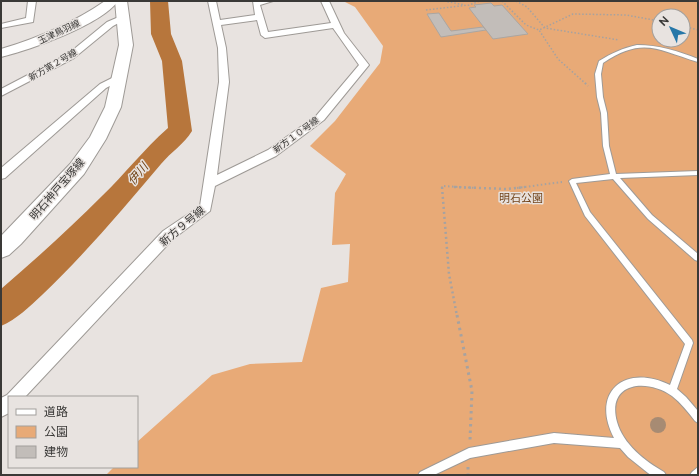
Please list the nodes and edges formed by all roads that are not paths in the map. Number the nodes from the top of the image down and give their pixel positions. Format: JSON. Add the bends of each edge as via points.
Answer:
{"nodes":[{"id":1,"x":32,"y":1,"type":"edge"},
{"id":2,"x":112,"y":1,"type":"edge"},
{"id":3,"x":121,"y":1,"type":"edge"},
{"id":4,"x":212,"y":1,"type":"edge"},
{"id":5,"x":269,"y":1,"type":"edge"},
{"id":6,"x":325,"y":1,"type":"edge"},
{"id":7,"x":260,"y":16,"type":"junction"},
{"id":8,"x":121,"y":18,"type":"junction"},
{"id":9,"x":217,"y":23,"type":"junction"},
{"id":10,"x":336,"y":25,"type":"junction"},
{"id":11,"x":1,"y":26,"type":"edge"},
{"id":12,"x":1,"y":53,"type":"edge"},
{"id":13,"x":698,"y":61,"type":"edge"},
{"id":14,"x":120,"y":77,"type":"junction"},
{"id":15,"x":1,"y":93,"type":"edge"},
{"id":16,"x":698,"y":173,"type":"edge"},
{"id":17,"x":1,"y":175,"type":"edge"},
{"id":18,"x":614,"y":176,"type":"junction"},
{"id":19,"x":210,"y":182,"type":"junction"},
{"id":20,"x":1,"y":249,"type":"edge"},
{"id":21,"x":698,"y":258,"type":"edge"},
{"id":22,"x":672,"y":391,"type":"junction"},
{"id":23,"x":15,"y":396,"type":"edge"},
{"id":24,"x":698,"y":418,"type":"edge"},
{"id":25,"x":622,"y":443,"type":"junction"},
{"id":26,"x":698,"y":472,"type":"edge"},
{"id":27,"x":423,"y":475,"type":"edge"},
{"id":28,"x":661,"y":475,"type":"edge"},
{"id":29,"x":695,"y":475,"type":"edge"}],
"edges":[{"from":1,"to":11,"type":"street","via":[[30,20]]},
{"from":2,"to":12,"type":"street","name":"玉津鳥羽線","via":[[90,17],[48,39]]},
{"from":3,"to":8,"type":"main road","name":"明石神戸宝塚線"},
{"from":4,"to":9,"type":"street","name":"新方９号線"},
{"from":5,"to":7,"type":"street","via":[[256,3]]},
{"from":6,"to":10,"type":"street"},
{"from":7,"to":9,"type":"street"},
{"from":7,"to":10,"type":"street","via":[[265,35]]},
{"from":8,"to":14,"type":"main road","name":"明石神戸宝塚線","via":[[126,46]]},
{"from":8,"to":15,"type":"street","name":"新方第２号線","via":[[71,56]]},
{"from":9,"to":19,"type":"street","name":"新方９号線","via":[[222,48],[224,82]]},
{"from":10,"to":19,"type":"street","name":"新方１０号線","via":[[364,65],[344,91],[320,118],[272,153]]},
{"from":13,"to":18,"type":"lane","via":[[676,52],[642,44],[622,49],[601,62],[598,74],[600,97],[604,113],[606,146]]},
{"from":14,"to":17,"type":"street","via":[[103,86]]},
{"from":14,"to":20,"type":"main road","name":"明石神戸宝塚線","via":[[114,107],[77,169]]},
{"from":16,"to":18,"type":"lane"},
{"from":18,"to":21,"type":"lane","via":[[650,216]]},
{"from":18,"to":22,"type":"lane","via":[[572,181],[587,214],[689,343]]},
{"from":19,"to":23,"type":"street","name":"新方９号線","via":[[206,208],[168,235]]},
{"from":22,"to":24,"type":"lane"},
{"from":22,"to":25,"type":"lane","via":[[643,381],[630,382],[620,388],[613,398],[611,411],[614,426]]},
{"from":25,"to":27,"type":"lane","via":[[554,438],[469,453]]},
{"from":25,"to":28,"type":"lane","via":[[634,457]]},
{"from":26,"to":29,"type":"lane"}]}
